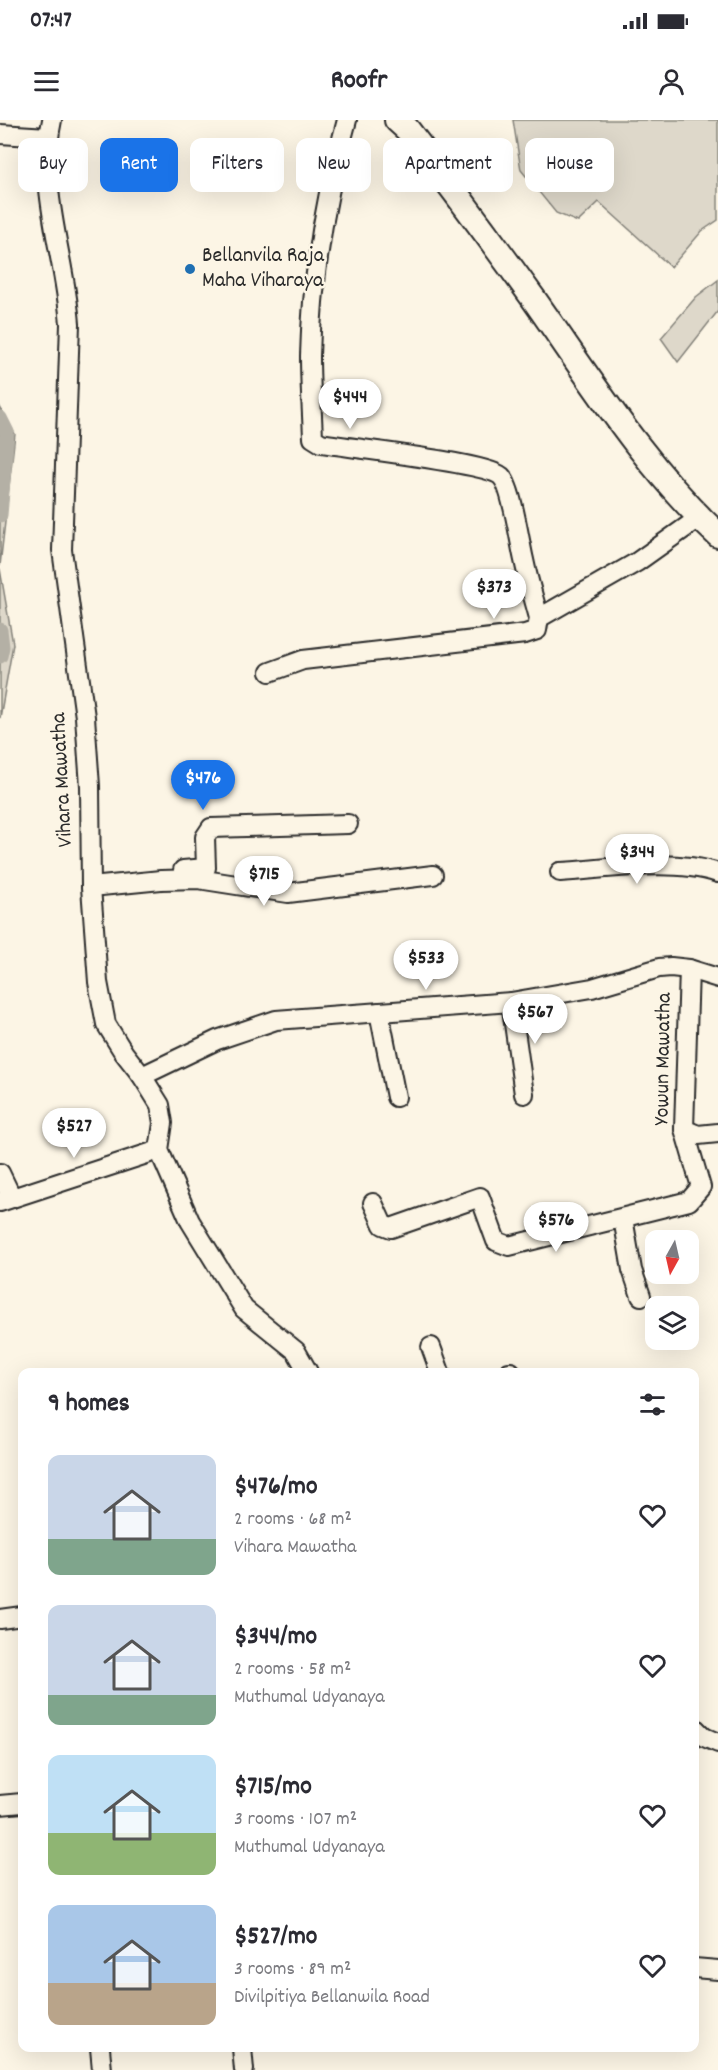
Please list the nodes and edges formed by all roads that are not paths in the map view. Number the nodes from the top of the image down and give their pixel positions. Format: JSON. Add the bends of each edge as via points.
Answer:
{"nodes":[{"id":1,"x":347,"y":120,"type":"edge"},
{"id":2,"x":397,"y":120,"type":"edge"},
{"id":3,"x":50,"y":129,"type":"edge"},
{"id":4,"x":0,"y":134,"type":"edge"},
{"id":5,"x":699,"y":518,"type":"junction"},
{"id":6,"x":718,"y":535,"type":"edge"},
{"id":7,"x":539,"y":618,"type":"junction"},
{"id":8,"x":270,"y":672,"type":"dead end"},
{"id":9,"x":348,"y":824,"type":"dead end"},
{"id":10,"x":560,"y":872,"type":"dead end"},
{"id":11,"x":718,"y":873,"type":"edge"},
{"id":12,"x":433,"y":875,"type":"dead end"},
{"id":13,"x":92,"y":883,"type":"junction"},
{"id":14,"x":689,"y":969,"type":"junction"},
{"id":15,"x":718,"y":978,"type":"edge"},
{"id":16,"x":511,"y":1002,"type":"junction"},
{"id":17,"x":379,"y":1012,"type":"junction"},
{"id":18,"x":142,"y":1076,"type":"junction"},
{"id":19,"x":524,"y":1094,"type":"dead end"},
{"id":20,"x":396,"y":1097,"type":"dead end"},
{"id":21,"x":684,"y":1129,"type":"junction"},
{"id":22,"x":718,"y":1133,"type":"edge"},
{"id":23,"x":159,"y":1150,"type":"junction"},
{"id":24,"x":0,"y":1173,"type":"edge"},
{"id":25,"x":6,"y":1200,"type":"edge"},
{"id":26,"x":373,"y":1203,"type":"dead end"},
{"id":27,"x":623,"y":1218,"type":"junction"},
{"id":28,"x":641,"y":1296,"type":"dead end"},
{"id":29,"x":431,"y":1347,"type":"dead end"},
{"id":30,"x":307,"y":1368,"type":"edge"},
{"id":31,"x":439,"y":1368,"type":"edge"},
{"id":32,"x":18,"y":1616,"type":"edge"},
{"id":33,"x":0,"y":1618,"type":"edge"},
{"id":34,"x":699,"y":1732,"type":"edge"},
{"id":35,"x":718,"y":1743,"type":"edge"},
{"id":36,"x":18,"y":1803,"type":"edge"},
{"id":37,"x":0,"y":1805,"type":"edge"},
{"id":38,"x":699,"y":1968,"type":"edge"},
{"id":39,"x":718,"y":1970,"type":"edge"},
{"id":40,"x":100,"y":2052,"type":"edge"},
{"id":41,"x":242,"y":2052,"type":"edge"},
{"id":42,"x":102,"y":2070,"type":"edge"},
{"id":43,"x":244,"y":2070,"type":"edge"}],
"edges":[{"from":1,"to":7,"type":"street","via":[[320,238],[310,357],[313,438],[321,443],[451,463],[501,476],[508,488]]},
{"from":2,"to":5,"type":"main road","via":[[474,216],[643,453]]},
{"from":3,"to":4,"type":"street"},
{"from":3,"to":13,"type":"street","name":"Vihara Mawatha","via":[[52,212],[70,324],[62,550],[85,717]]},
{"from":5,"to":6,"type":"main road"},
{"from":5,"to":7,"type":"street","via":[[637,561]]},
{"from":7,"to":8,"type":"street","via":[[537,630],[525,634],[303,660]]},
{"from":9,"to":13,"type":"street","via":[[211,828],[205,837],[206,868]]},
{"from":10,"to":11,"type":"street","via":[[680,865]]},
{"from":12,"to":13,"type":"street","via":[[288,893],[198,879]]},
{"from":13,"to":18,"type":"street","name":"Vihara Mawatha","via":[[98,982],[106,1024]]},
{"from":14,"to":15,"type":"street"},
{"from":14,"to":16,"type":"street","via":[[659,968],[592,988]]},
{"from":14,"to":21,"type":"street","name":"Yowun Mawatha"},
{"from":16,"to":17,"type":"street"},
{"from":16,"to":19,"type":"street"},
{"from":17,"to":18,"type":"street","via":[[276,1020],[217,1040]]},
{"from":17,"to":20,"type":"street"},
{"from":18,"to":23,"type":"street","name":"Vihara Mawatha","via":[[160,1105],[163,1123]]},
{"from":21,"to":22,"type":"street","via":[[698,1135]]},
{"from":21,"to":27,"type":"street","name":"Yowun Mawatha","via":[[701,1187],[689,1201]]},
{"from":23,"to":25,"type":"street"},
{"from":23,"to":30,"type":"street","via":[[190,1221],[244,1309],[296,1351]]},
{"from":24,"to":25,"type":"street"},
{"from":26,"to":27,"type":"street","name":"Yowun Mawatha","via":[[383,1225],[391,1228],[480,1197],[495,1241],[509,1246]]},
{"from":27,"to":28,"type":"street"},
{"from":29,"to":31,"type":"street"},
{"from":32,"to":33,"type":"street"},
{"from":34,"to":35,"type":"street"},
{"from":36,"to":37,"type":"street"},
{"from":38,"to":39,"type":"street"},
{"from":40,"to":42,"type":"street"},
{"from":41,"to":43,"type":"street"}]}
